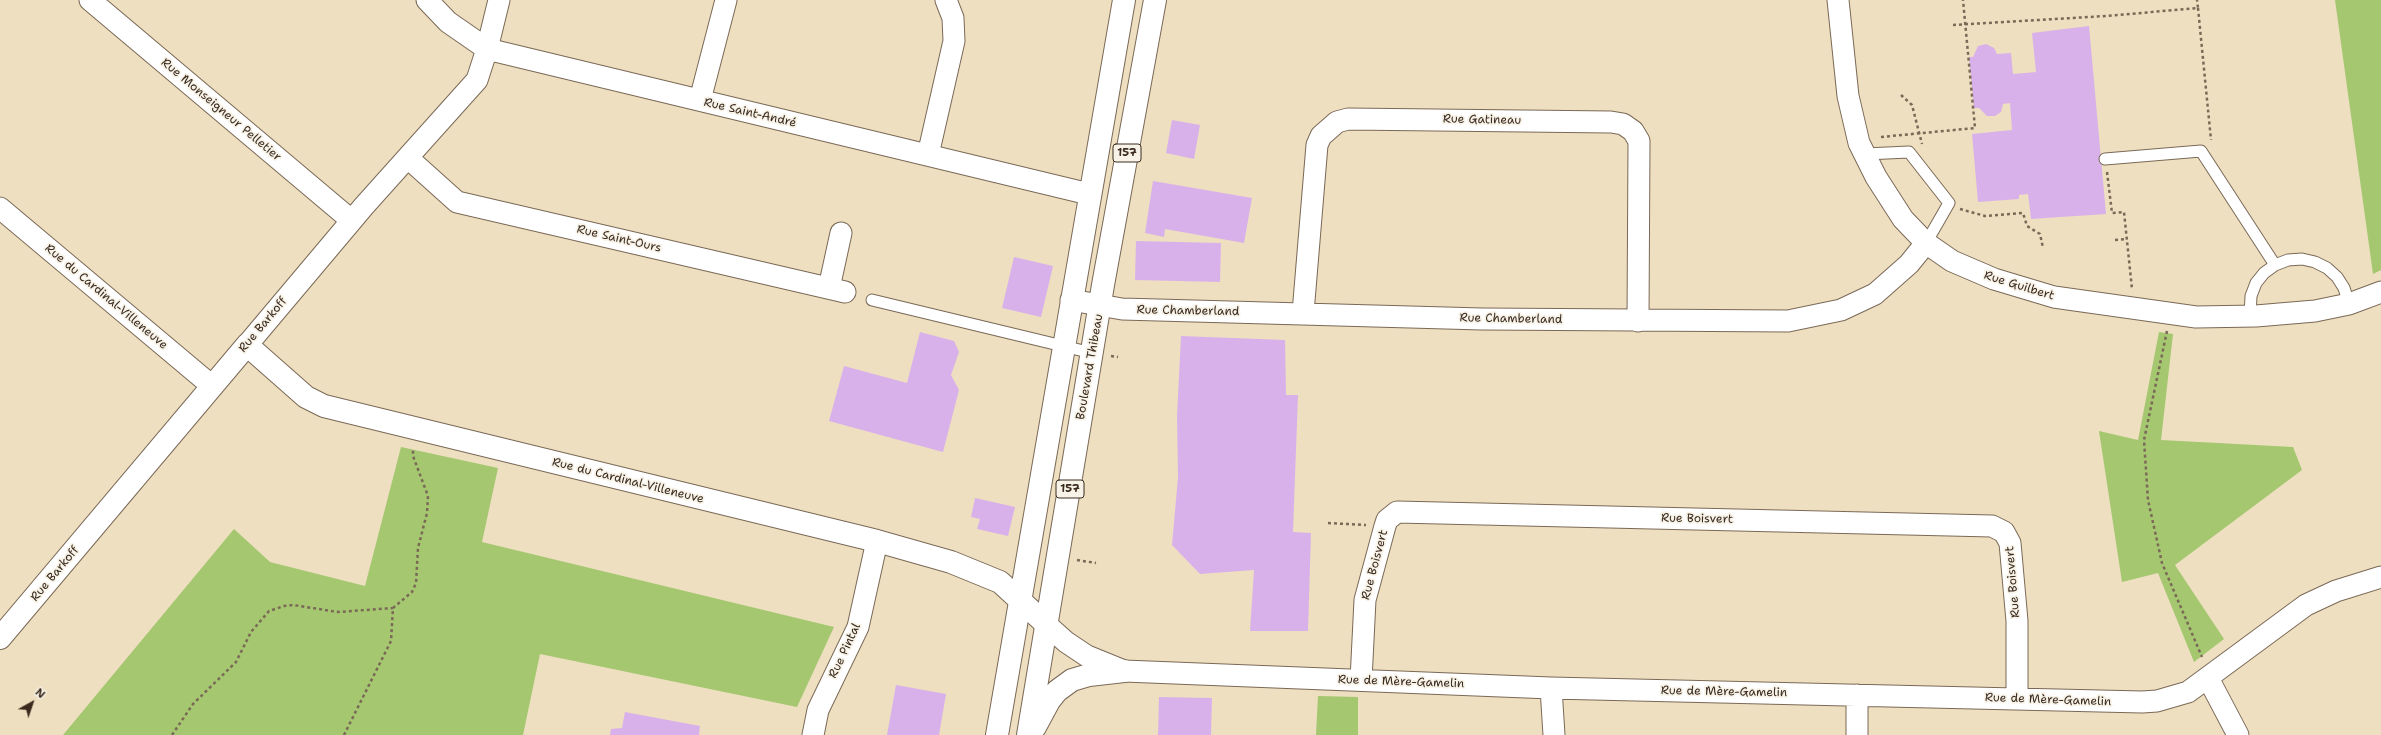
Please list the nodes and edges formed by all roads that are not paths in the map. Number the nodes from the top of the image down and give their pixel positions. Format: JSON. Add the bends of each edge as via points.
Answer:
{"nodes":[{"id":1,"x":90,"y":0,"type":"edge"},
{"id":2,"x":427,"y":0,"type":"edge"},
{"id":3,"x":499,"y":0,"type":"edge"},
{"id":4,"x":726,"y":0,"type":"edge"},
{"id":5,"x":946,"y":0,"type":"edge"},
{"id":6,"x":1124,"y":0,"type":"edge"},
{"id":7,"x":1153,"y":0,"type":"edge"},
{"id":8,"x":1838,"y":0,"type":"edge"},
{"id":9,"x":488,"y":49,"type":"junction"},
{"id":10,"x":700,"y":100,"type":"junction"},
{"id":11,"x":1862,"y":147,"type":"junction"},
{"id":12,"x":928,"y":155,"type":"junction"},
{"id":13,"x":408,"y":158,"type":"junction"},
{"id":14,"x":2105,"y":159,"type":"road end"},
{"id":15,"x":1090,"y":194,"type":"junction"},
{"id":16,"x":0,"y":208,"type":"edge"},
{"id":17,"x":351,"y":220,"type":"junction"},
{"id":18,"x":841,"y":233,"type":"dead end"},
{"id":19,"x":1926,"y":242,"type":"junction"},
{"id":20,"x":2275,"y":265,"type":"junction"},
{"id":21,"x":2381,"y":292,"type":"edge"},
{"id":22,"x":872,"y":300,"type":"dead end"},
{"id":23,"x":1071,"y":300,"type":"junction"},
{"id":24,"x":2349,"y":304,"type":"junction"},
{"id":25,"x":1100,"y":305,"type":"junction"},
{"id":26,"x":1303,"y":313,"type":"junction"},
{"id":27,"x":2250,"y":316,"type":"junction"},
{"id":28,"x":1638,"y":321,"type":"junction"},
{"id":29,"x":247,"y":345,"type":"junction"},
{"id":30,"x":1063,"y":347,"type":"junction"},
{"id":31,"x":1092,"y":353,"type":"junction"},
{"id":32,"x":212,"y":386,"type":"junction"},
{"id":33,"x":877,"y":541,"type":"junction"},
{"id":34,"x":2381,"y":577,"type":"edge"},
{"id":35,"x":1020,"y":599,"type":"junction"},
{"id":36,"x":1047,"y":625,"type":"junction"},
{"id":37,"x":0,"y":638,"type":"edge"},
{"id":38,"x":1124,"y":671,"type":"junction"},
{"id":39,"x":2208,"y":678,"type":"junction"},
{"id":40,"x":1361,"y":680,"type":"junction"},
{"id":41,"x":1551,"y":688,"type":"junction"},
{"id":42,"x":1857,"y":696,"type":"junction"},
{"id":43,"x":2017,"y":699,"type":"junction"},
{"id":44,"x":814,"y":735,"type":"edge"},
{"id":45,"x":997,"y":735,"type":"edge"},
{"id":46,"x":1030,"y":735,"type":"edge"},
{"id":47,"x":1554,"y":735,"type":"edge"},
{"id":48,"x":1858,"y":735,"type":"edge"},
{"id":49,"x":2238,"y":735,"type":"edge"}],
"edges":[{"from":1,"to":17,"type":"street","name":"Rue Monseigneur Pelletier"},
{"from":2,"to":9,"type":"street","name":"Rue Saint-André","via":[[448,22]]},
{"from":3,"to":9,"type":"street","name":"Rue Barkoff"},
{"from":4,"to":10,"type":"street"},
{"from":5,"to":12,"type":"street","via":[[952,18],[954,41]]},
{"from":6,"to":15,"type":"main road","number":"157"},
{"from":7,"to":25,"type":"main road","name":"Boulevard Thibeau","number":"157"},
{"from":8,"to":11,"type":"street","name":"Rue Guilbert","via":[[1848,96]]},
{"from":9,"to":10,"type":"street","name":"Rue Saint-André"},
{"from":9,"to":13,"type":"street","name":"Rue Barkoff","via":[[477,80]]},
{"from":10,"to":12,"type":"street","name":"Rue Saint-André"},
{"from":11,"to":19,"type":"street","name":"Rue Guilbert","via":[[1895,209]]},
{"from":11,"to":19,"type":"lane","via":[[1910,152],[1949,203]]},
{"from":12,"to":15,"type":"street","name":"Rue Saint-André"},
{"from":13,"to":17,"type":"street","name":"Rue Barkoff"},
{"from":13,"to":18,"type":"street","name":"Rue Saint-Ours","via":[[457,202],[837,290]]},
{"from":14,"to":20,"type":"lane","via":[[2200,151]]},
{"from":15,"to":23,"type":"main road","number":"157"},
{"from":16,"to":32,"type":"street","name":"Rue du Cardinal-Villeneuve"},
{"from":17,"to":29,"type":"street","name":"Rue Barkoff"},
{"from":19,"to":27,"type":"street","name":"Rue Guilbert","via":[[1952,261],[2016,286],[2068,300],[2171,315]]},
{"from":19,"to":28,"type":"street","name":"Rue Chamberland","via":[[1909,264],[1875,294],[1841,310],[1780,321]]},
{"from":20,"to":24,"type":"lane","via":[[2288,260],[2302,259],[2327,268],[2344,288]]},
{"from":20,"to":27,"type":"lane","via":[[2256,283],[2251,296]]},
{"from":21,"to":24,"type":"street","name":"Rue Guilbert"},
{"from":22,"to":30,"type":"lane"},
{"from":23,"to":25,"type":"street","name":"Rue Chamberland"},
{"from":23,"to":30,"type":"main road","number":"157"},
{"from":24,"to":27,"type":"street","name":"Rue Guilbert","via":[[2302,313]]},
{"from":25,"to":26,"type":"street","name":"Rue Chamberland","via":[[1122,309]]},
{"from":25,"to":31,"type":"main road","name":"Boulevard Thibeau","number":"157"},
{"from":26,"to":28,"type":"street","name":"Rue Chamberland","via":[[1482,320]]},
{"from":26,"to":28,"type":"street","name":"Rue Gatineau","via":[[1317,145],[1322,136],[1338,122],[1348,118],[1611,122],[1622,124],[1633,131],[1639,141]]},
{"from":29,"to":32,"type":"main road","name":"Rue Barkoff"},
{"from":29,"to":33,"type":"main road","name":"Rue du Cardinal-Villeneuve","via":[[314,402],[334,409]]},
{"from":30,"to":31,"type":"lane"},
{"from":30,"to":35,"type":"main road","number":"157"},
{"from":31,"to":36,"type":"main road","name":"Boulevard Thibeau","number":"157"},
{"from":32,"to":37,"type":"main road","name":"Rue Barkoff"},
{"from":33,"to":35,"type":"main road","name":"Rue du Cardinal-Villeneuve","via":[[951,562],[1000,582]]},
{"from":33,"to":44,"type":"street","name":"Rue Pintal","via":[[858,627],[818,710]]},
{"from":34,"to":39,"type":"street","name":"Rue de Mère-Gamelin","via":[[2336,591],[2306,605]]},
{"from":35,"to":36,"type":"main road","name":"Rue du Cardinal-Villeneuve"},
{"from":35,"to":45,"type":"main road","number":"157"},
{"from":36,"to":38,"type":"street","name":"Rue de Mère-Gamelin","via":[[1087,656]]},
{"from":36,"to":46,"type":"main road","name":"Boulevard Thibeau","number":"157"},
{"from":38,"to":40,"type":"street","name":"Rue de Mère-Gamelin"},
{"from":38,"to":46,"type":"main road","via":[[1089,675],[1065,685],[1050,701]]},
{"from":39,"to":43,"type":"street","name":"Rue de Mère-Gamelin","via":[[2188,692],[2158,701]]},
{"from":39,"to":49,"type":"street"},
{"from":40,"to":41,"type":"street","name":"Rue de Mère-Gamelin"},
{"from":40,"to":43,"type":"street","name":"Rue Boisvert","via":[[1365,600],[1385,526],[1391,515],[1403,511],[1992,526],[2004,532],[2010,543],[2017,621]]},
{"from":41,"to":42,"type":"street","name":"Rue de Mère-Gamelin"},
{"from":41,"to":47,"type":"street"},
{"from":42,"to":43,"type":"street","name":"Rue de Mère-Gamelin"},
{"from":42,"to":48,"type":"street"}]}
